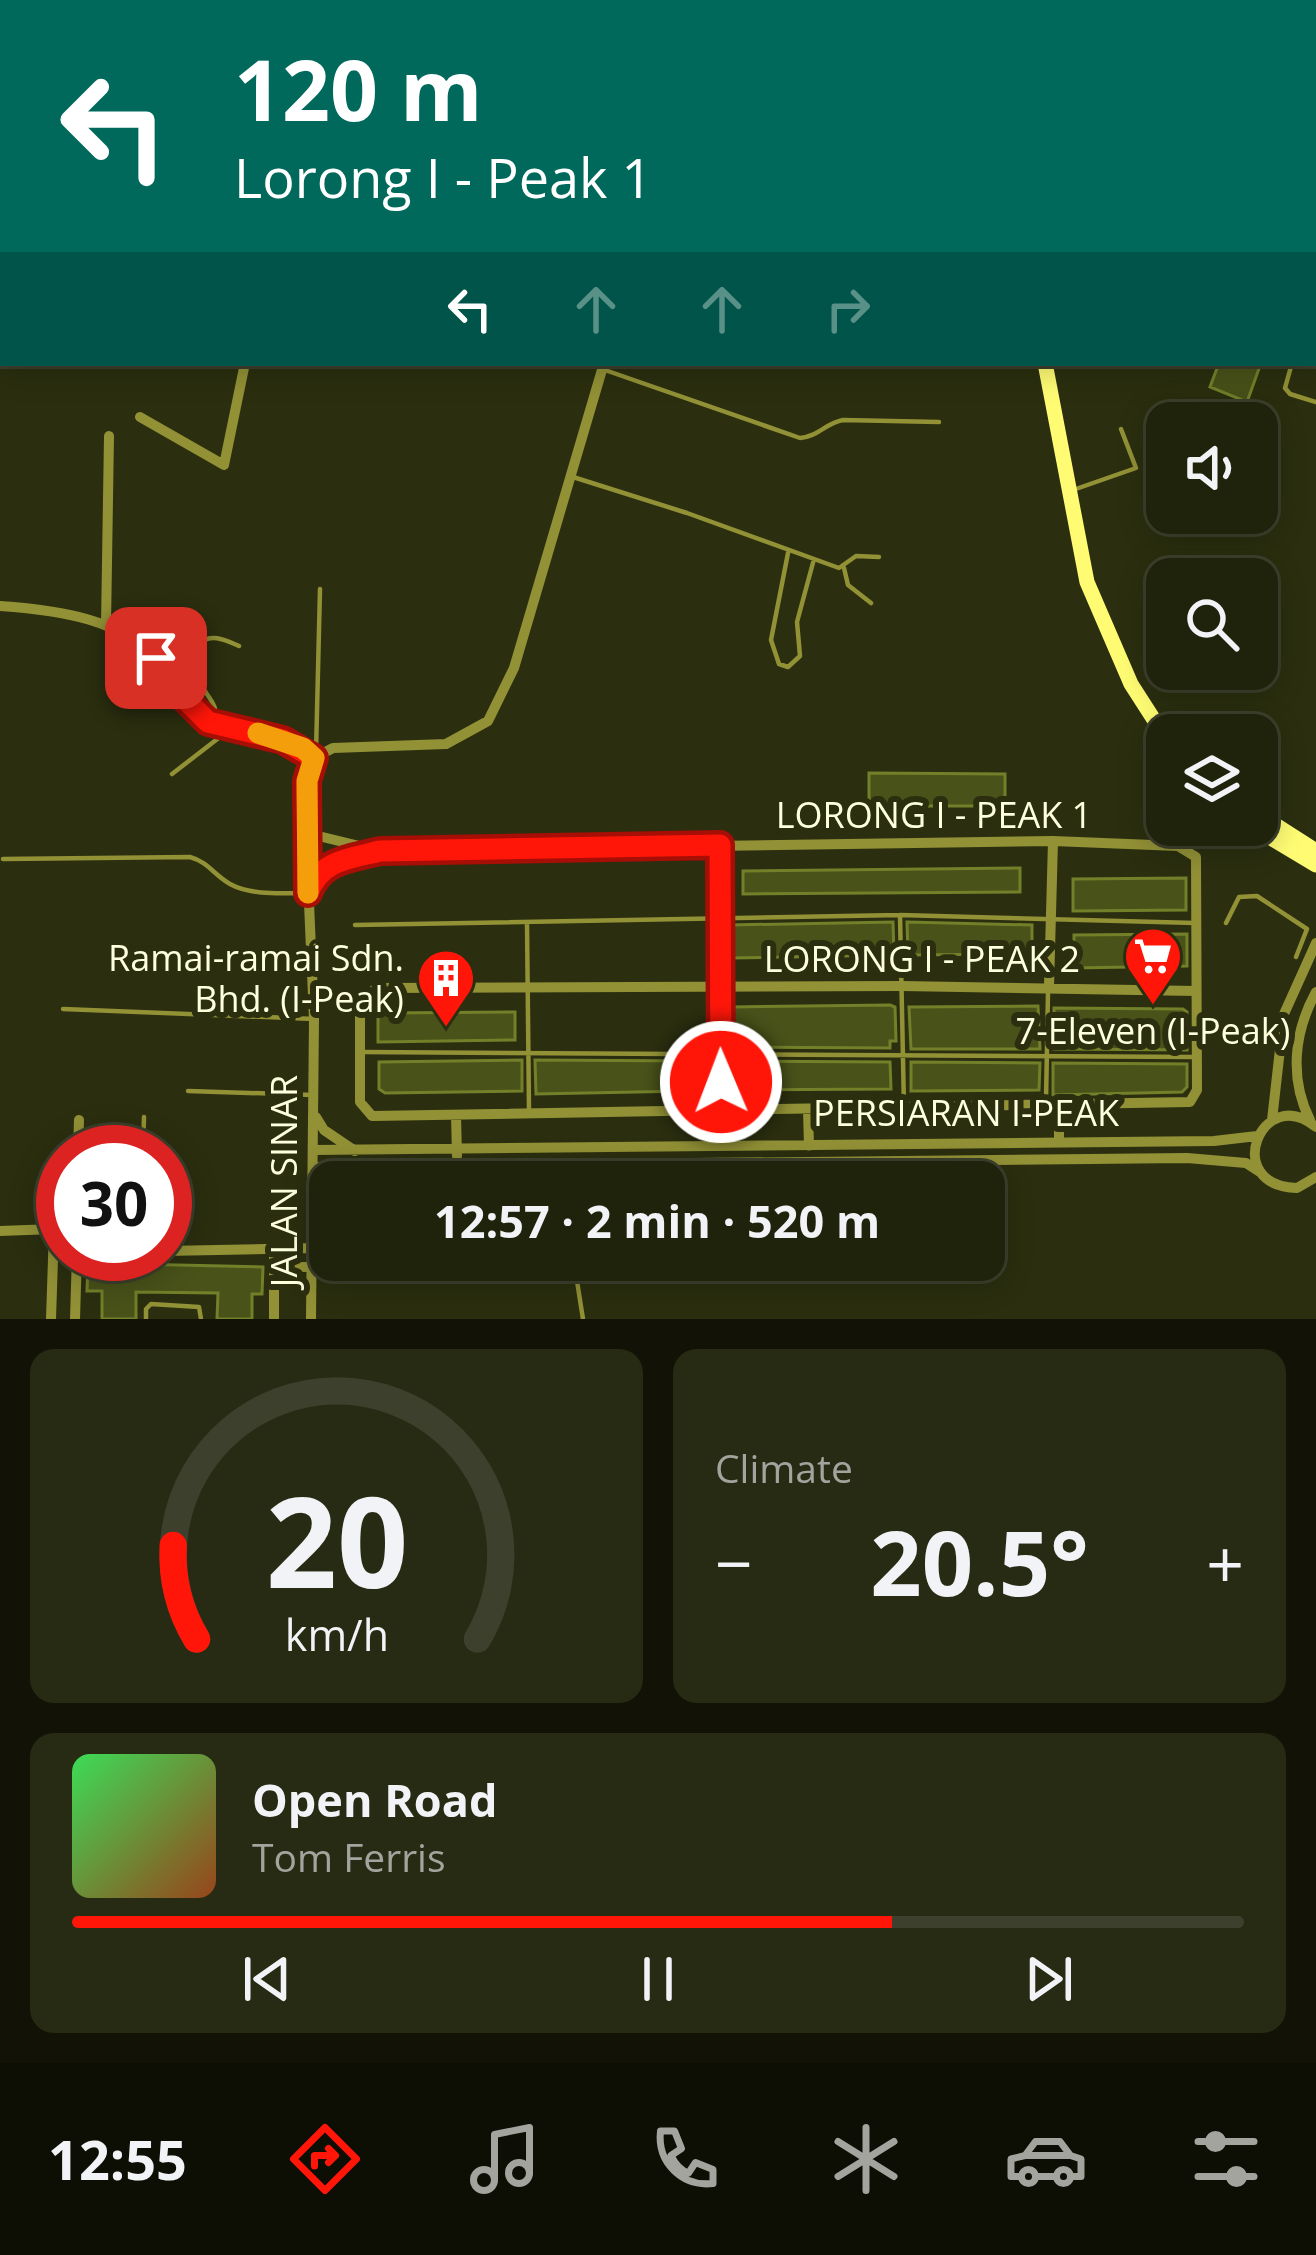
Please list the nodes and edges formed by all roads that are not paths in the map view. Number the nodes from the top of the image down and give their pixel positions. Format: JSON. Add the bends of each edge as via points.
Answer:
{"nodes":[{"id":1,"x":244,"y":366,"type":"edge"},
{"id":2,"x":603,"y":366,"type":"edge"},
{"id":3,"x":1046,"y":366,"type":"edge"},
{"id":4,"x":1291,"y":366,"type":"edge"},
{"id":5,"x":1316,"y":402,"type":"edge"},
{"id":6,"x":140,"y":417,"type":"dead end"},
{"id":7,"x":939,"y":422,"type":"dead end"},
{"id":8,"x":1120,"y":429,"type":"dead end"},
{"id":9,"x":110,"y":436,"type":"dead end"},
{"id":10,"x":568,"y":476,"type":"junction"},
{"id":11,"x":1068,"y":492,"type":"junction"},
{"id":12,"x":788,"y":550,"type":"junction"},
{"id":13,"x":879,"y":556,"type":"dead end"},
{"id":14,"x":814,"y":559,"type":"junction"},
{"id":15,"x":844,"y":568,"type":"junction"},
{"id":16,"x":320,"y":589,"type":"dead end"},
{"id":17,"x":871,"y":603,"type":"dead end"},
{"id":18,"x":0,"y":606,"type":"edge"},
{"id":19,"x":106,"y":625,"type":"junction"},
{"id":20,"x":239,"y":646,"type":"dead end"},
{"id":21,"x":1118,"y":657,"type":"junction"},
{"id":22,"x":1152,"y":714,"type":"edge"},
{"id":23,"x":1161,"y":714,"type":"edge"},
{"id":24,"x":217,"y":724,"type":"junction"},
{"id":25,"x":234,"y":727,"type":"junction"},
{"id":26,"x":314,"y":758,"type":"junction"},
{"id":27,"x":172,"y":774,"type":"dead end"},
{"id":28,"x":1278,"y":829,"type":"edge"},
{"id":29,"x":306,"y":833,"type":"junction"},
{"id":30,"x":1278,"y":838,"type":"edge"},
{"id":31,"x":1053,"y":841,"type":"junction"},
{"id":32,"x":720,"y":845,"type":"junction"},
{"id":33,"x":380,"y":851,"type":"junction"},
{"id":34,"x":1313,"y":855,"type":"edge"},
{"id":35,"x":3,"y":859,"type":"edge"},
{"id":36,"x":308,"y":893,"type":"junction"},
{"id":37,"x":900,"y":915,"type":"junction"},
{"id":38,"x":719,"y":918,"type":"junction"},
{"id":39,"x":1054,"y":919,"type":"junction"},
{"id":40,"x":1226,"y":922,"type":"dead end"},
{"id":41,"x":1197,"y":923,"type":"junction"},
{"id":42,"x":527,"y":924,"type":"junction"},
{"id":43,"x":355,"y":925,"type":"dead end"},
{"id":44,"x":1316,"y":943,"type":"edge"},
{"id":45,"x":1296,"y":957,"type":"dead end"},
{"id":46,"x":530,"y":984,"type":"junction"},
{"id":47,"x":902,"y":986,"type":"junction"},
{"id":48,"x":1049,"y":986,"type":"junction"},
{"id":49,"x":720,"y":988,"type":"junction"},
{"id":50,"x":1196,"y":991,"type":"junction"},
{"id":51,"x":1316,"y":992,"type":"edge"},
{"id":52,"x":64,"y":1009,"type":"dead end"},
{"id":53,"x":314,"y":1019,"type":"junction"},
{"id":54,"x":360,"y":1052,"type":"junction"},
{"id":55,"x":902,"y":1052,"type":"junction"},
{"id":56,"x":527,"y":1053,"type":"junction"},
{"id":57,"x":720,"y":1053,"type":"junction"},
{"id":58,"x":1047,"y":1053,"type":"junction"},
{"id":59,"x":1196,"y":1057,"type":"junction"},
{"id":60,"x":188,"y":1091,"type":"dead end"},
{"id":61,"x":314,"y":1102,"type":"junction"},
{"id":62,"x":1052,"y":1107,"type":"junction"},
{"id":63,"x":904,"y":1108,"type":"junction"},
{"id":64,"x":722,"y":1110,"type":"junction"},
{"id":65,"x":808,"y":1110,"type":"junction"},
{"id":66,"x":456,"y":1115,"type":"junction"},
{"id":67,"x":529,"y":1115,"type":"junction"},
{"id":68,"x":144,"y":1117,"type":"dead end"},
{"id":69,"x":79,"y":1120,"type":"dead end"},
{"id":70,"x":1271,"y":1120,"type":"junction"},
{"id":71,"x":1314,"y":1124,"type":"edge"},
{"id":72,"x":79,"y":1125,"type":"edge"},
{"id":73,"x":144,"y":1125,"type":"edge"},
{"id":74,"x":1257,"y":1136,"type":"junction"},
{"id":75,"x":809,"y":1142,"type":"junction"},
{"id":76,"x":1059,"y":1142,"type":"junction"},
{"id":77,"x":457,"y":1149,"type":"junction"},
{"id":78,"x":314,"y":1150,"type":"junction"},
{"id":79,"x":355,"y":1150,"type":"junction"},
{"id":80,"x":313,"y":1161,"type":"edge"},
{"id":81,"x":457,"y":1161,"type":"edge"},
{"id":82,"x":808,"y":1161,"type":"edge"},
{"id":83,"x":903,"y":1161,"type":"edge"},
{"id":84,"x":1260,"y":1172,"type":"junction"},
{"id":85,"x":1316,"y":1177,"type":"edge"},
{"id":86,"x":36,"y":1229,"type":"edge"},
{"id":87,"x":0,"y":1231,"type":"edge"},
{"id":88,"x":274,"y":1248,"type":"junction"},
{"id":89,"x":309,"y":1248,"type":"edge"},
{"id":90,"x":192,"y":1250,"type":"edge"},
{"id":91,"x":274,"y":1267,"type":"junction"},
{"id":92,"x":309,"y":1267,"type":"edge"},
{"id":93,"x":55,"y":1281,"type":"edge"},
{"id":94,"x":76,"y":1281,"type":"edge"},
{"id":95,"x":312,"y":1281,"type":"edge"},
{"id":96,"x":575,"y":1281,"type":"edge"},
{"id":97,"x":51,"y":1319,"type":"edge"},
{"id":98,"x":75,"y":1319,"type":"edge"},
{"id":99,"x":146,"y":1319,"type":"edge"},
{"id":100,"x":201,"y":1319,"type":"edge"},
{"id":101,"x":274,"y":1319,"type":"edge"},
{"id":102,"x":311,"y":1319,"type":"edge"},
{"id":103,"x":583,"y":1319,"type":"edge"}],
"edges":[{"from":1,"to":6,"type":"street","via":[[224,465]]},
{"from":2,"to":7,"type":"lane","via":[[800,438],[843,420]]},
{"from":2,"to":10,"type":"street"},
{"from":3,"to":11,"type":"main road"},
{"from":4,"to":5,"type":"lane","via":[[1290,394]]},
{"from":8,"to":11,"type":"lane","via":[[1136,468]]},
{"from":9,"to":19,"type":"street"},
{"from":10,"to":12,"type":"lane"},
{"from":10,"to":26,"type":"street","via":[[514,668],[488,721],[446,744],[333,748]]},
{"from":11,"to":21,"type":"main road","via":[[1087,582]]},
{"from":12,"to":14,"type":"lane"},
{"from":12,"to":14,"type":"lane","via":[[771,640],[779,664],[788,667],[800,656],[796,622]]},
{"from":13,"to":15,"type":"lane","via":[[856,556]]},
{"from":14,"to":15,"type":"lane"},
{"from":15,"to":17,"type":"lane","via":[[848,585]]},
{"from":16,"to":26,"type":"lane"},
{"from":18,"to":19,"type":"street"},
{"from":19,"to":24,"type":"street","via":[[144,645],[199,714]]},
{"from":20,"to":24,"type":"lane","via":[[219,638],[199,643],[197,683],[218,711]]},
{"from":21,"to":22,"type":"main road"},
{"from":21,"to":23,"type":"main road"},
{"from":24,"to":25,"type":"street"},
{"from":25,"to":26,"type":"street"},
{"from":25,"to":27,"type":"lane"},
{"from":26,"to":29,"type":"street","name":"JALAN SINAR"},
{"from":28,"to":34,"type":"main road"},
{"from":29,"to":33,"type":"street","name":"LORONG I - PEAK 1"},
{"from":29,"to":36,"type":"street","name":"JALAN SINAR"},
{"from":30,"to":34,"type":"main road"},
{"from":31,"to":32,"type":"street","name":"LORONG I - PEAK 1"},
{"from":31,"to":39,"type":"street"},
{"from":31,"to":41,"type":"street","name":"LORONG I - PEAK 1","via":[[1178,846],[1196,857]]},
{"from":32,"to":33,"type":"street","name":"LORONG I - PEAK 1"},
{"from":32,"to":38,"type":"street"},
{"from":33,"to":36,"type":"street","name":"LORONG I - PEAK 1","via":[[328,865]]},
{"from":35,"to":36,"type":"lane","via":[[190,857],[245,890]]},
{"from":36,"to":53,"type":"street","name":"JALAN SINAR"},
{"from":37,"to":38,"type":"lane"},
{"from":37,"to":39,"type":"lane"},
{"from":37,"to":47,"type":"lane"},
{"from":38,"to":42,"type":"lane"},
{"from":38,"to":49,"type":"street"},
{"from":39,"to":41,"type":"lane"},
{"from":39,"to":48,"type":"street"},
{"from":40,"to":45,"type":"lane","via":[[1239,897],[1257,896],[1307,929]]},
{"from":41,"to":50,"type":"street"},
{"from":42,"to":43,"type":"lane"},
{"from":42,"to":46,"type":"lane"},
{"from":44,"to":70,"type":"street","via":[[1284,1014]]},
{"from":46,"to":49,"type":"street","name":"LORONG I - PEAK 2"},
{"from":46,"to":54,"type":"street","name":"LORONG I - PEAK 2","via":[[377,988],[363,997]]},
{"from":46,"to":56,"type":"lane"},
{"from":47,"to":48,"type":"street","name":"LORONG I - PEAK 2"},
{"from":47,"to":49,"type":"street","name":"LORONG I - PEAK 2"},
{"from":47,"to":55,"type":"lane"},
{"from":48,"to":50,"type":"street","name":"LORONG I - PEAK 2"},
{"from":48,"to":58,"type":"lane"},
{"from":49,"to":57,"type":"street"},
{"from":50,"to":59,"type":"street"},
{"from":51,"to":71,"type":"street","via":[[1298,1044],[1300,1094]]},
{"from":52,"to":53,"type":"lane"},
{"from":53,"to":61,"type":"street","name":"JALAN SINAR"},
{"from":54,"to":56,"type":"lane"},
{"from":54,"to":66,"type":"street","via":[[360,1102],[372,1116]]},
{"from":55,"to":57,"type":"lane"},
{"from":55,"to":58,"type":"lane"},
{"from":55,"to":63,"type":"lane"},
{"from":56,"to":57,"type":"lane"},
{"from":56,"to":67,"type":"lane"},
{"from":57,"to":64,"type":"street"},
{"from":58,"to":59,"type":"lane"},
{"from":58,"to":62,"type":"lane"},
{"from":59,"to":62,"type":"street","via":[[1195,1098],[1179,1105]]},
{"from":60,"to":61,"type":"lane"},
{"from":61,"to":78,"type":"street","name":"JALAN SINAR"},
{"from":61,"to":79,"type":"street","via":[[324,1130]]},
{"from":62,"to":63,"type":"street"},
{"from":62,"to":76,"type":"street"},
{"from":63,"to":65,"type":"street"},
{"from":64,"to":65,"type":"street"},
{"from":64,"to":67,"type":"street"},
{"from":65,"to":75,"type":"street"},
{"from":66,"to":67,"type":"street"},
{"from":66,"to":77,"type":"street"},
{"from":68,"to":73,"type":"lane"},
{"from":69,"to":72,"type":"street"},
{"from":70,"to":71,"type":"street","via":[[1285,1115]]},
{"from":70,"to":74,"type":"street"},
{"from":74,"to":76,"type":"street","name":"PERSIARAN I-PEAK"},
{"from":74,"to":84,"type":"street"},
{"from":75,"to":76,"type":"street","name":"PERSIARAN I-PEAK"},
{"from":75,"to":77,"type":"street","name":"PERSIARAN I-PEAK"},
{"from":75,"to":82,"type":"street"},
{"from":77,"to":79,"type":"street","name":"PERSIARAN I-PEAK"},
{"from":77,"to":81,"type":"street"},
{"from":78,"to":79,"type":"street","name":"PERSIARAN I-PEAK"},
{"from":78,"to":80,"type":"street","name":"JALAN SINAR"},
{"from":83,"to":84,"type":"street","via":[[1187,1158],[1246,1162]]},
{"from":84,"to":85,"type":"street","via":[[1283,1187]]},
{"from":86,"to":87,"type":"street"},
{"from":88,"to":89,"type":"street"},
{"from":88,"to":90,"type":"street"},
{"from":88,"to":91,"type":"street"},
{"from":91,"to":92,"type":"street"},
{"from":91,"to":101,"type":"street"},
{"from":93,"to":97,"type":"street"},
{"from":94,"to":98,"type":"street"},
{"from":95,"to":102,"type":"street","name":"JALAN SINAR"},
{"from":96,"to":103,"type":"lane"},
{"from":99,"to":100,"type":"lane","via":[[151,1304],[200,1306]]}]}
